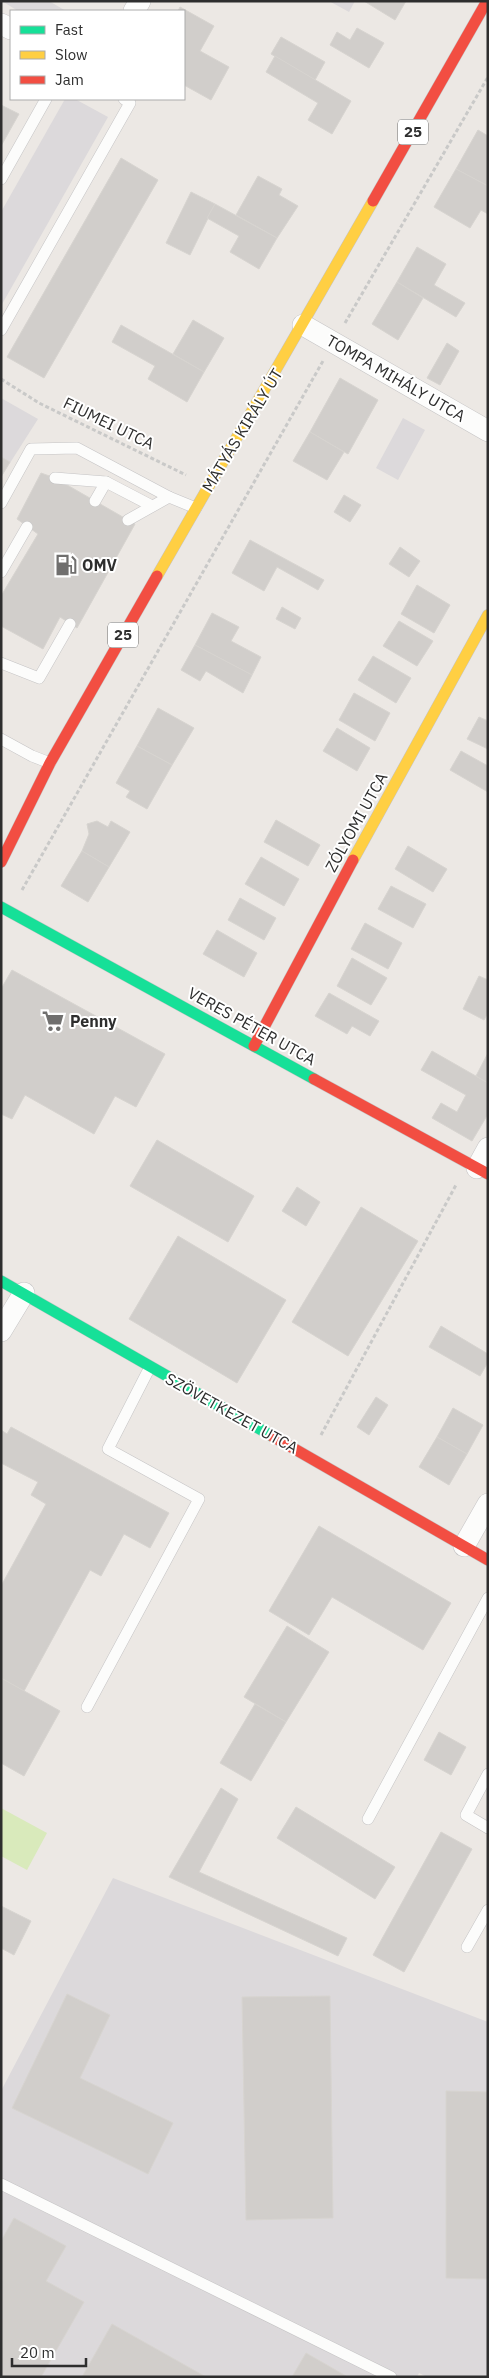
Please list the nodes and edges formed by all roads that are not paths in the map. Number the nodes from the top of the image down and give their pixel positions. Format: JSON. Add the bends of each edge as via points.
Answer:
{"nodes":[{"id":1,"x":487,"y":1,"type":"edge"},
{"id":2,"x":45,"y":100,"type":"edge"},
{"id":3,"x":126,"y":100,"type":"edge"},
{"id":4,"x":1,"y":179,"type":"edge"},
{"id":5,"x":303,"y":325,"type":"junction"},
{"id":6,"x":1,"y":330,"type":"edge"},
{"id":7,"x":488,"y":431,"type":"edge"},
{"id":8,"x":55,"y":478,"type":"dead end"},
{"id":9,"x":106,"y":482,"type":"junction"},
{"id":10,"x":168,"y":497,"type":"junction"},
{"id":11,"x":95,"y":501,"type":"dead end"},
{"id":12,"x":1,"y":503,"type":"edge"},
{"id":13,"x":152,"y":506,"type":"junction"},
{"id":14,"x":196,"y":508,"type":"junction"},
{"id":15,"x":128,"y":520,"type":"dead end"},
{"id":16,"x":27,"y":526,"type":"dead end"},
{"id":17,"x":4,"y":568,"type":"edge"},
{"id":18,"x":488,"y":615,"type":"edge"},
{"id":19,"x":70,"y":624,"type":"dead end"},
{"id":20,"x":1,"y":663,"type":"edge"},
{"id":21,"x":1,"y":738,"type":"edge"},
{"id":22,"x":50,"y":763,"type":"junction"},
{"id":23,"x":1,"y":862,"type":"edge"},
{"id":24,"x":6,"y":909,"type":"edge"},
{"id":25,"x":254,"y":1046,"type":"junction"},
{"id":26,"x":488,"y":1148,"type":"edge"},
{"id":27,"x":478,"y":1168,"type":"edge"},
{"id":28,"x":1,"y":1281,"type":"edge"},
{"id":29,"x":24,"y":1293,"type":"junction"},
{"id":30,"x":1,"y":1331,"type":"edge"},
{"id":31,"x":150,"y":1367,"type":"junction"},
{"id":32,"x":488,"y":1504,"type":"edge"},
{"id":33,"x":464,"y":1546,"type":"junction"},
{"id":34,"x":488,"y":1560,"type":"edge"},
{"id":35,"x":488,"y":1598,"type":"edge"},
{"id":36,"x":87,"y":1707,"type":"dead end"},
{"id":37,"x":488,"y":1774,"type":"edge"},
{"id":38,"x":368,"y":1819,"type":"dead end"},
{"id":39,"x":488,"y":1828,"type":"edge"},
{"id":40,"x":488,"y":1910,"type":"edge"},
{"id":41,"x":467,"y":1948,"type":"dead end"},
{"id":42,"x":1,"y":2184,"type":"edge"},
{"id":43,"x":391,"y":2377,"type":"edge"}],
"edges":[{"from":1,"to":5,"type":"street","name":"MÁTYÁS KIRÁLY ÚT","number":"25"},
{"from":2,"to":4,"type":"lane"},
{"from":3,"to":6,"type":"lane","via":[[130,103]]},
{"from":5,"to":7,"type":"street","name":"TOMPA MIHÁLY UTCA"},
{"from":5,"to":14,"type":"street","name":"MÁTYÁS KIRÁLY ÚT","number":"25"},
{"from":8,"to":9,"type":"lane"},
{"from":9,"to":11,"type":"lane"},
{"from":9,"to":13,"type":"lane"},
{"from":10,"to":12,"type":"lane","via":[[77,448],[31,449]]},
{"from":10,"to":13,"type":"lane"},
{"from":10,"to":14,"type":"lane"},
{"from":13,"to":15,"type":"lane"},
{"from":14,"to":22,"type":"street","name":"MÁTYÁS KIRÁLY ÚT","number":"25"},
{"from":16,"to":17,"type":"lane"},
{"from":18,"to":25,"type":"street","name":"ZÓLYOMI UTCA"},
{"from":19,"to":20,"type":"lane","via":[[39,678]]},
{"from":21,"to":22,"type":"lane"},
{"from":22,"to":23,"type":"street","name":"MÁTYÁS KIRÁLY ÚT","number":"25"},
{"from":24,"to":25,"type":"street","name":"VERES PÉTER UTCA"},
{"from":25,"to":27,"type":"street","name":"VERES PÉTER UTCA"},
{"from":26,"to":27,"type":"street"},
{"from":28,"to":29,"type":"street","name":"SZÖVETKEZET UTCA"},
{"from":29,"to":30,"type":"street"},
{"from":29,"to":31,"type":"street","name":"SZÖVETKEZET UTCA"},
{"from":31,"to":33,"type":"street","name":"SZÖVETKEZET UTCA"},
{"from":31,"to":36,"type":"lane","via":[[108,1449],[199,1499]]},
{"from":32,"to":33,"type":"street"},
{"from":33,"to":34,"type":"street","name":"SZÖVETKEZET UTCA"},
{"from":35,"to":38,"type":"lane"},
{"from":37,"to":39,"type":"lane","via":[[466,1815]]},
{"from":40,"to":41,"type":"lane"},
{"from":42,"to":43,"type":"lane"}]}
